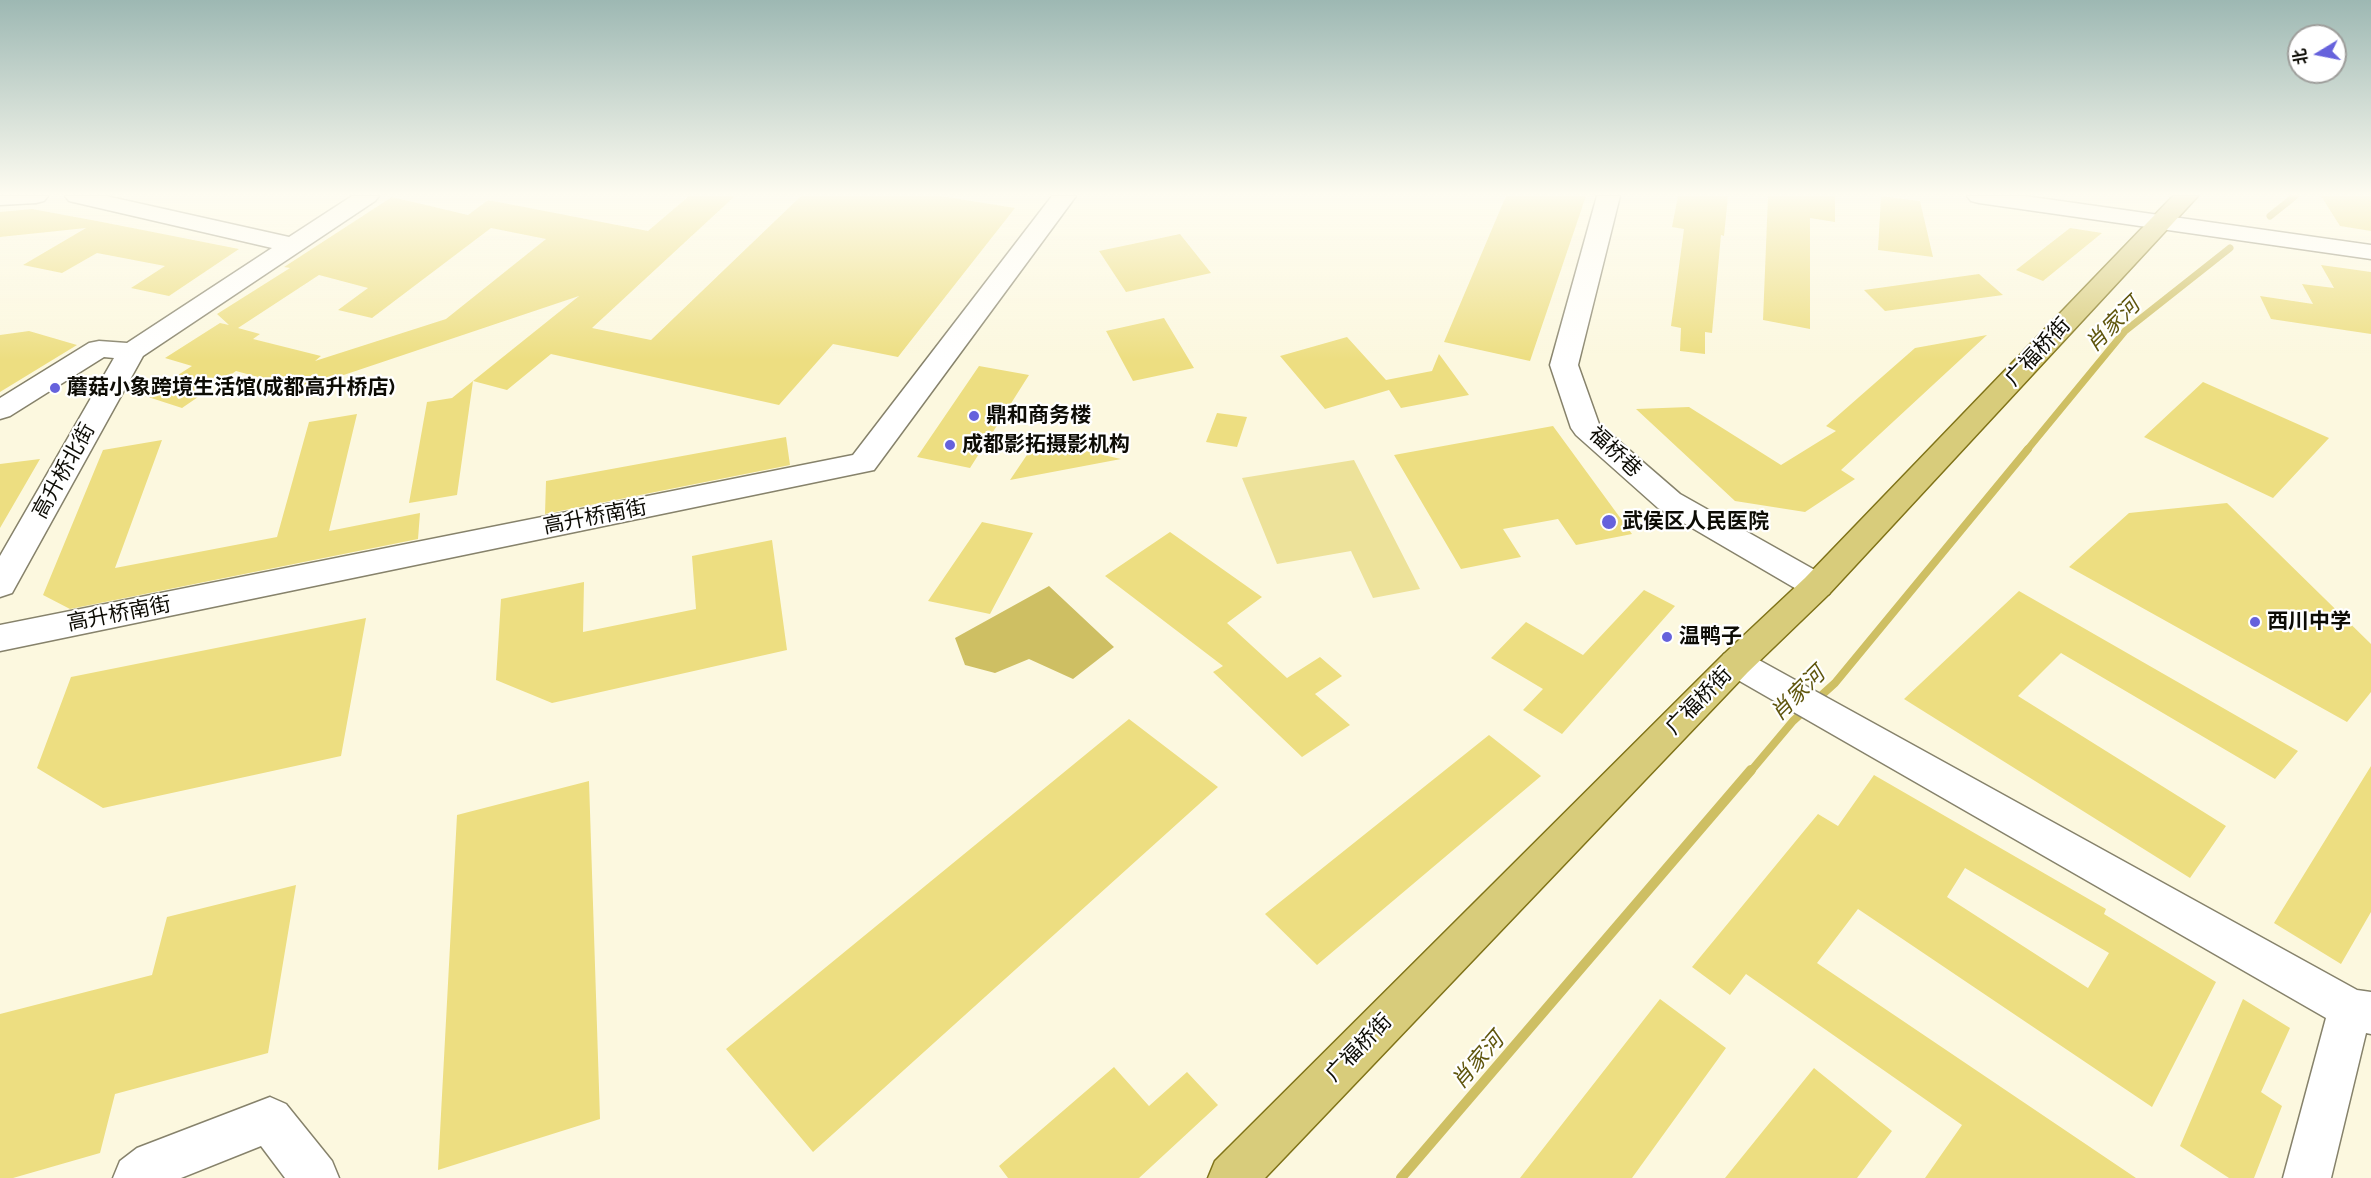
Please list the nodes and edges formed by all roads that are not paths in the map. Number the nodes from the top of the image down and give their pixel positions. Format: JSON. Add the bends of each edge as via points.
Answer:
{"nodes":[{"id":1,"x":283,"y":251,"type":"edge"},
{"id":2,"x":1023,"y":251,"type":"edge"},
{"id":3,"x":1594,"y":251,"type":"edge"},
{"id":4,"x":2134,"y":251,"type":"edge"},
{"id":5,"x":132,"y":351,"type":"junction"},
{"id":6,"x":0,"y":410,"type":"edge"},
{"id":7,"x":0,"y":585,"type":"edge"},
{"id":8,"x":1817,"y":586,"type":"junction"},
{"id":9,"x":0,"y":638,"type":"edge"},
{"id":10,"x":1736,"y":663,"type":"junction"},
{"id":11,"x":2360,"y":1011,"type":"edge"},
{"id":12,"x":137,"y":1178,"type":"edge"},
{"id":13,"x":315,"y":1178,"type":"edge"},
{"id":14,"x":1232,"y":1178,"type":"edge"},
{"id":15,"x":2307,"y":1178,"type":"edge"}],
"edges":[{"from":1,"to":5,"type":"street","name":"高升桥北街"},
{"from":2,"to":9,"type":"street","name":"高升桥南街","via":[[863,463]]},
{"from":3,"to":8,"type":"street","name":"福桥巷","via":[[1564,365],[1586,428],[1669,501]]},
{"from":4,"to":8,"type":"main road","name":"广福桥街"},
{"from":5,"to":6,"type":"street","via":[[99,349]]},
{"from":5,"to":7,"type":"street","name":"高升桥北街"},
{"from":8,"to":10,"type":"main road","name":"广福桥街"},
{"from":10,"to":11,"type":"street"},
{"from":10,"to":14,"type":"main road","name":"广福桥街"},
{"from":11,"to":15,"type":"street"},
{"from":12,"to":13,"type":"street","via":[[154,1165],[270,1120]]}]}
